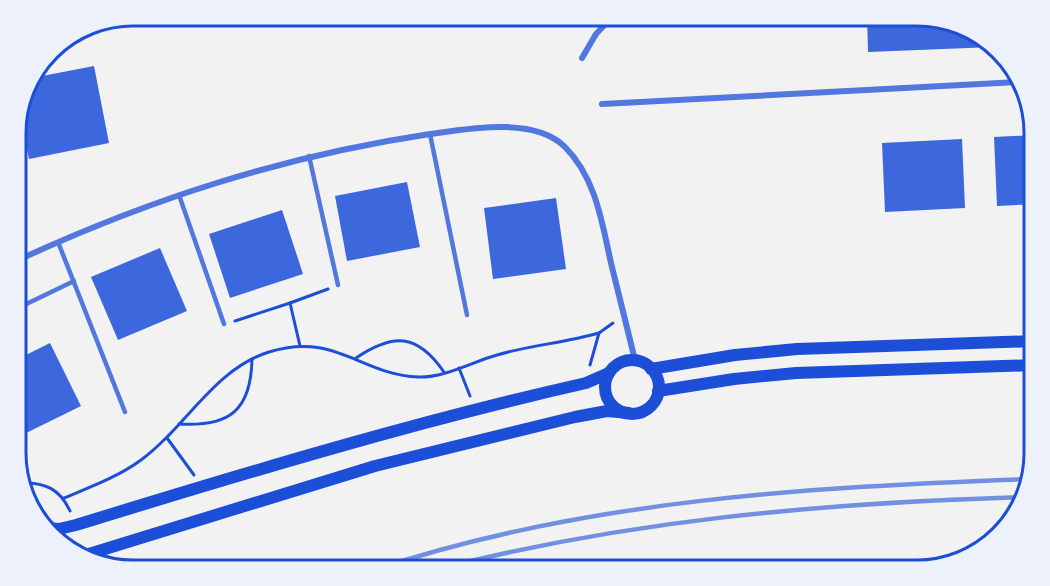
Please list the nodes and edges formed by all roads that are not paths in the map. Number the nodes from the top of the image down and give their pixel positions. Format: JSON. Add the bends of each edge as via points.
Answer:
{"nodes":[{"id":1,"x":604,"y":26,"type":"edge"},
{"id":2,"x":582,"y":58,"type":"dead end"},
{"id":3,"x":1012,"y":82,"type":"edge"},
{"id":4,"x":602,"y":104,"type":"dead end"},
{"id":5,"x":430,"y":134,"type":"junction"},
{"id":6,"x":309,"y":156,"type":"junction"},
{"id":7,"x":179,"y":195,"type":"junction"},
{"id":8,"x":58,"y":242,"type":"junction"},
{"id":9,"x":26,"y":256,"type":"edge"},
{"id":10,"x":74,"y":281,"type":"junction"},
{"id":11,"x":338,"y":285,"type":"road end"},
{"id":12,"x":26,"y":304,"type":"edge"},
{"id":13,"x":467,"y":315,"type":"dead end"},
{"id":14,"x":225,"y":324,"type":"road end"},
{"id":15,"x":1024,"y":341,"type":"edge"},
{"id":16,"x":635,"y":360,"type":"junction"},
{"id":17,"x":1024,"y":365,"type":"edge"},
{"id":18,"x":651,"y":369,"type":"junction"},
{"id":19,"x":609,"y":373,"type":"junction"},
{"id":20,"x":658,"y":391,"type":"junction"},
{"id":21,"x":125,"y":412,"type":"dead end"},
{"id":22,"x":629,"y":413,"type":"junction"},
{"id":23,"x":57,"y":529,"type":"edge"},
{"id":24,"x":94,"y":553,"type":"edge"}],
"edges":[{"from":1,"to":2,"type":"street"},
{"from":3,"to":4,"type":"street"},
{"from":5,"to":6,"type":"street"},
{"from":5,"to":13,"type":"lane"},
{"from":5,"to":16,"type":"street","via":[[507,127],[528,129],[564,146],[584,171],[595,197]]},
{"from":6,"to":7,"type":"street"},
{"from":6,"to":11,"type":"lane"},
{"from":7,"to":8,"type":"street"},
{"from":7,"to":14,"type":"lane"},
{"from":8,"to":9,"type":"street"},
{"from":8,"to":10,"type":"lane"},
{"from":10,"to":12,"type":"lane"},
{"from":10,"to":21,"type":"lane"},
{"from":15,"to":18,"type":"main road","via":[[797,349]]},
{"from":16,"to":18,"type":"main road"},
{"from":16,"to":19,"type":"main road","via":[[623,361]]},
{"from":17,"to":20,"type":"main road","via":[[796,373]]},
{"from":18,"to":20,"type":"main road","via":[[657,376]]},
{"from":19,"to":22,"type":"main road","via":[[607,397],[620,411]]},
{"from":19,"to":23,"type":"main road","via":[[586,383],[367,437]]},
{"from":20,"to":22,"type":"main road","via":[[646,409]]},
{"from":22,"to":24,"type":"main road","via":[[607,411],[575,417],[375,466]]}]}
